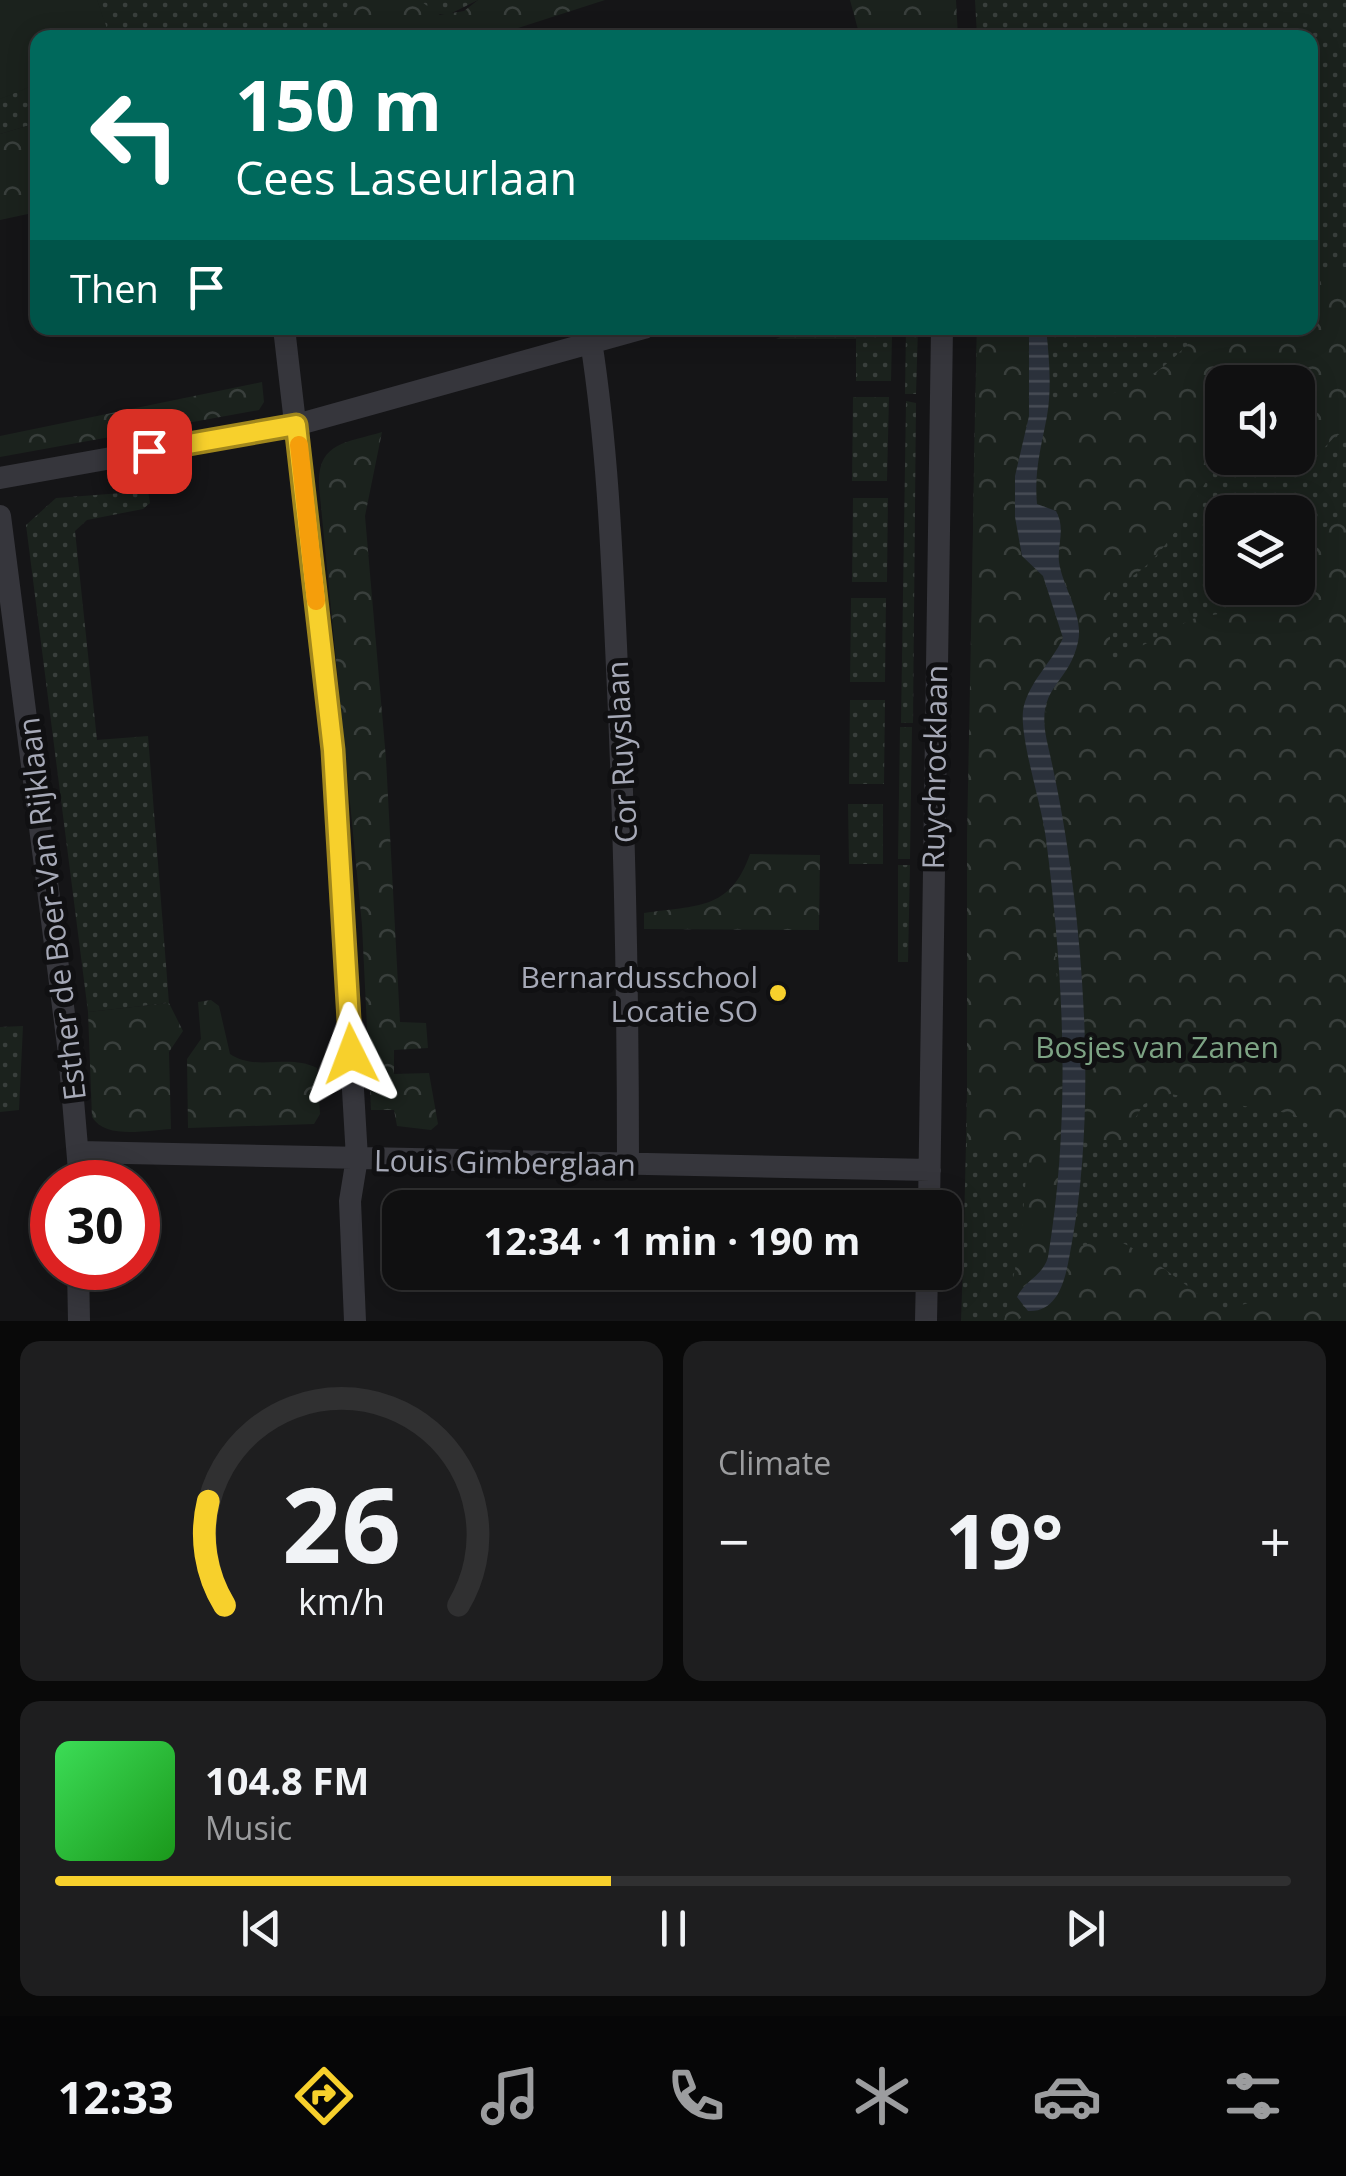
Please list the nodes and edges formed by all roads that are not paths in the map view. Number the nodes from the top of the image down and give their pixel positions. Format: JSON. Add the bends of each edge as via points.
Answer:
{"nodes":[{"id":1,"x":285,"y":335,"type":"edge"},
{"id":2,"x":615,"y":335,"type":"edge"},
{"id":3,"x":942,"y":335,"type":"edge"},
{"id":4,"x":591,"y":341,"type":"junction"},
{"id":5,"x":296,"y":425,"type":"junction"},
{"id":6,"x":0,"y":478,"type":"edge"},
{"id":7,"x":0,"y":516,"type":"edge"},
{"id":8,"x":80,"y":1152,"type":"junction"},
{"id":9,"x":357,"y":1158,"type":"junction"},
{"id":10,"x":80,"y":1160,"type":"edge"},
{"id":11,"x":628,"y":1164,"type":"junction"},
{"id":12,"x":930,"y":1170,"type":"junction"},
{"id":13,"x":929,"y":1190,"type":"edge"},
{"id":14,"x":78,"y":1290,"type":"edge"},
{"id":15,"x":927,"y":1290,"type":"edge"},
{"id":16,"x":79,"y":1321,"type":"edge"},
{"id":17,"x":355,"y":1321,"type":"edge"},
{"id":18,"x":926,"y":1321,"type":"edge"}],
"edges":[{"from":1,"to":5,"type":"street"},
{"from":2,"to":4,"type":"street"},
{"from":3,"to":12,"type":"street","name":"Ruychrocklaan"},
{"from":4,"to":5,"type":"street"},
{"from":4,"to":11,"type":"street","name":"Cor Ruyslaan","via":[[607,444],[628,906]]},
{"from":5,"to":6,"type":"street"},
{"from":5,"to":9,"type":"street","via":[[333,750]]},
{"from":7,"to":8,"type":"street","name":"Esther de Boer-Van Rijklaan"},
{"from":8,"to":9,"type":"street","name":"Louis Gimberglaan"},
{"from":8,"to":10,"type":"street","name":"Esther de Boer-Van Rijklaan"},
{"from":9,"to":11,"type":"street","name":"Louis Gimberglaan"},
{"from":9,"to":17,"type":"street","via":[[350,1201]]},
{"from":11,"to":12,"type":"street","name":"Louis Gimberglaan"},
{"from":12,"to":13,"type":"street","name":"Ruychrocklaan"},
{"from":14,"to":16,"type":"street"},
{"from":15,"to":18,"type":"street"}]}
